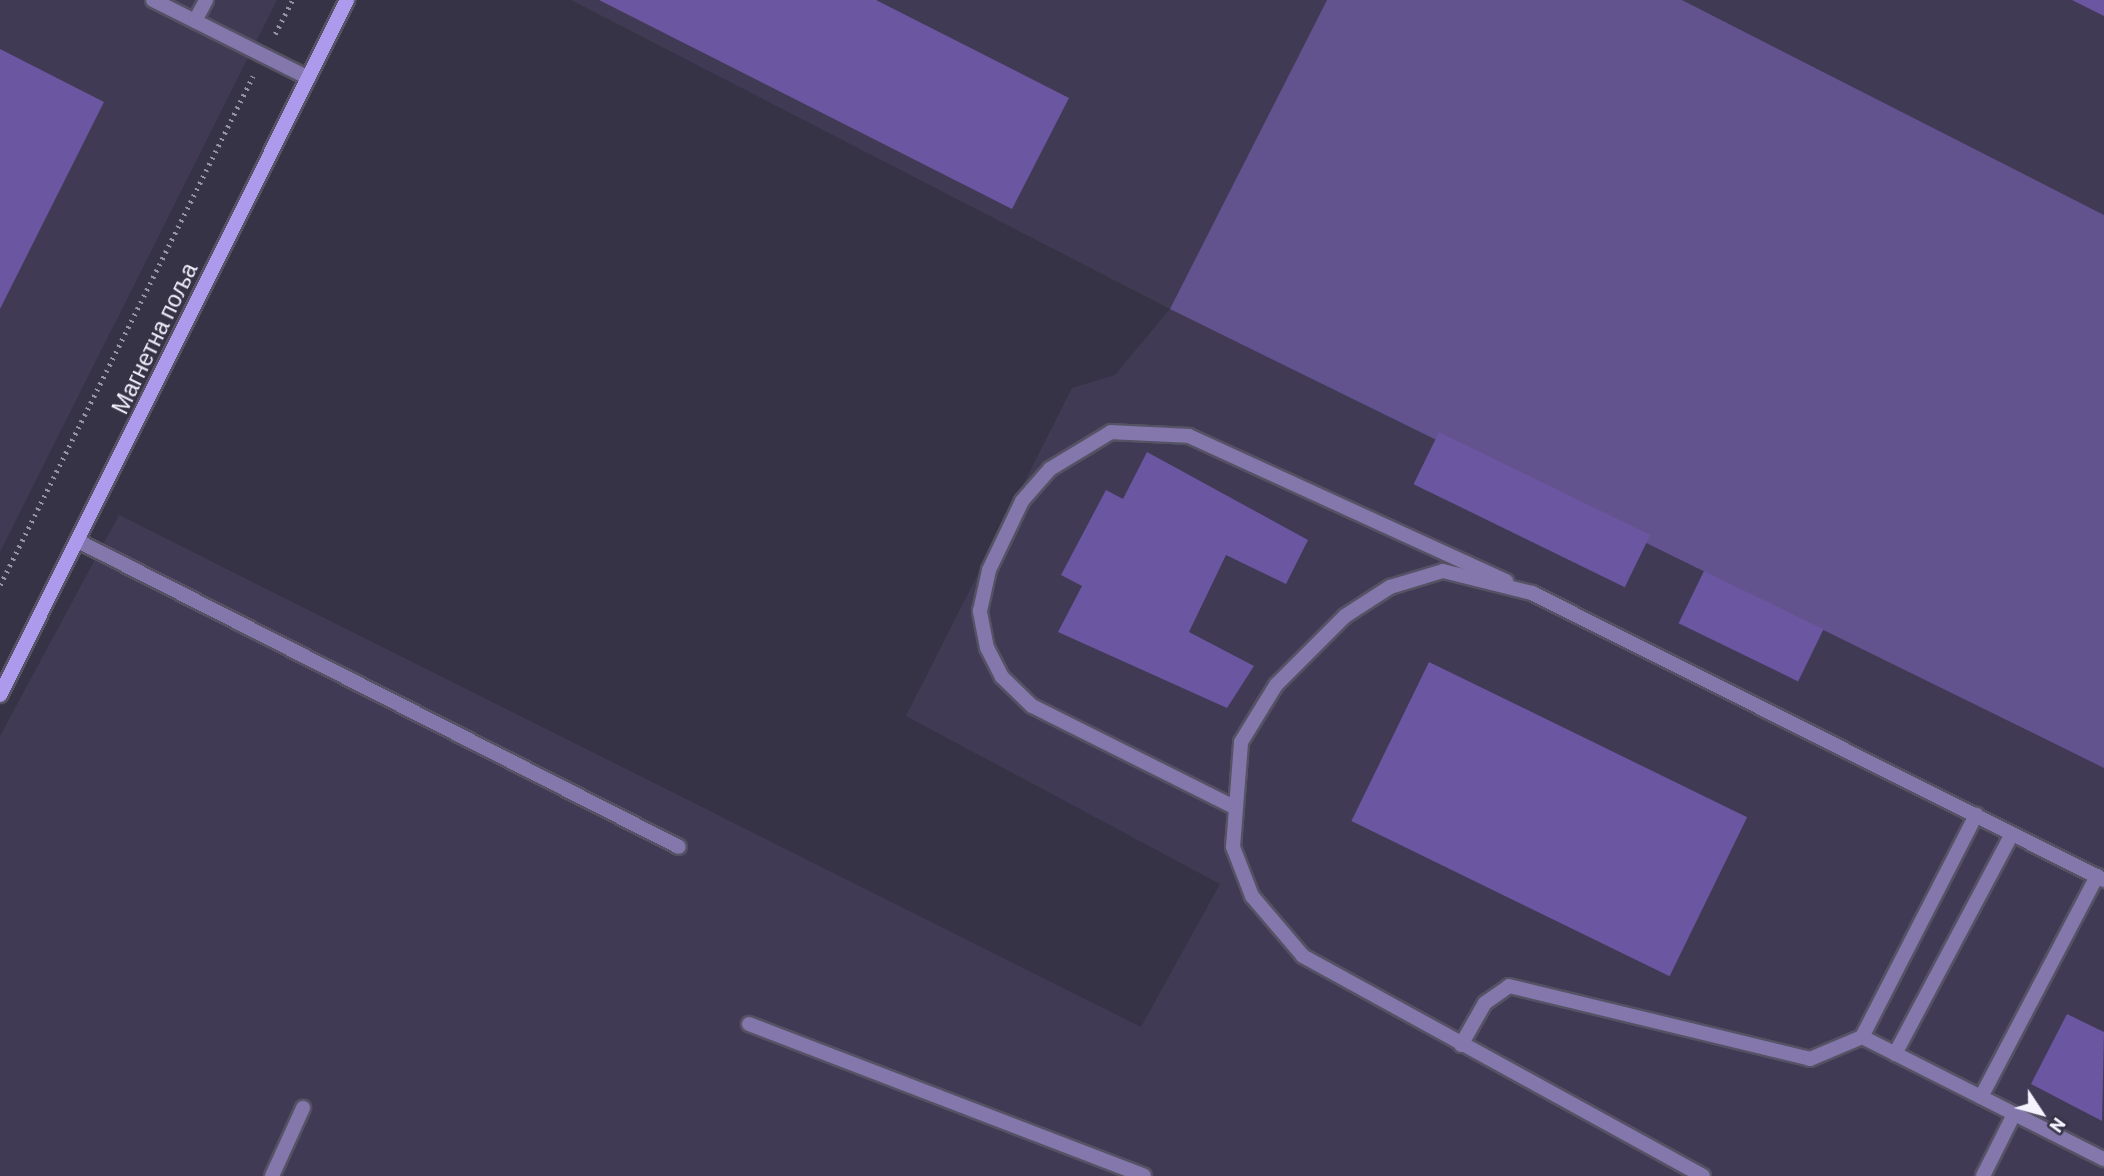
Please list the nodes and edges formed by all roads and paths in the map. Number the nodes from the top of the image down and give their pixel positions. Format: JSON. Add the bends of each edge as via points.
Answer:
{"nodes":[{"id":1,"x":153,"y":0,"type":"edge"},
{"id":2,"x":206,"y":0,"type":"edge"},
{"id":3,"x":292,"y":0,"type":"edge"},
{"id":4,"x":347,"y":0,"type":"edge"},
{"id":5,"x":195,"y":21,"type":"junction"},
{"id":6,"x":264,"y":55,"type":"junction"},
{"id":7,"x":309,"y":78,"type":"junction"},
{"id":8,"x":78,"y":541,"type":"junction"},
{"id":9,"x":0,"y":585,"type":"edge"},
{"id":10,"x":1532,"y":593,"type":"junction"},
{"id":11,"x":0,"y":695,"type":"edge"},
{"id":12,"x":1232,"y":806,"type":"junction"},
{"id":13,"x":1976,"y":815,"type":"junction"},
{"id":14,"x":2012,"y":834,"type":"junction"},
{"id":15,"x":679,"y":847,"type":"dead end"},
{"id":16,"x":2100,"y":878,"type":"edge"},
{"id":17,"x":750,"y":1024,"type":"dead end"},
{"id":18,"x":1862,"y":1037,"type":"junction"},
{"id":19,"x":1461,"y":1045,"type":"junction"},
{"id":20,"x":1895,"y":1054,"type":"junction"},
{"id":21,"x":1980,"y":1097,"type":"junction"},
{"id":22,"x":303,"y":1108,"type":"dead end"},
{"id":23,"x":2014,"y":1114,"type":"junction"},
{"id":24,"x":2104,"y":1159,"type":"edge"},
{"id":25,"x":272,"y":1176,"type":"edge"},
{"id":26,"x":1144,"y":1176,"type":"edge"},
{"id":27,"x":1703,"y":1176,"type":"edge"},
{"id":28,"x":1983,"y":1176,"type":"edge"}],
"edges":[{"from":1,"to":5,"type":"lane"},
{"from":2,"to":5,"type":"lane"},
{"from":3,"to":6,"type":"path"},
{"from":4,"to":7,"type":"street","name":"Магнетна поља"},
{"from":5,"to":6,"type":"lane"},
{"from":6,"to":7,"type":"lane"},
{"from":6,"to":9,"type":"path"},
{"from":7,"to":8,"type":"street","name":"Магнетна поља"},
{"from":8,"to":11,"type":"street","name":"Магнетна поља"},
{"from":8,"to":15,"type":"lane"},
{"from":10,"to":12,"type":"lane","via":[[1443,572],[1390,587],[1345,616],[1276,685],[1241,742]]},
{"from":10,"to":12,"type":"lane","via":[[1222,446],[1145,429],[1111,432],[1079,446],[1022,501],[1003,534],[980,611],[987,648],[1002,677],[1031,706]]},
{"from":10,"to":13,"type":"lane"},
{"from":12,"to":19,"type":"lane","via":[[1233,847],[1252,896],[1303,956]]},
{"from":13,"to":14,"type":"lane"},
{"from":13,"to":18,"type":"lane"},
{"from":14,"to":16,"type":"lane"},
{"from":14,"to":20,"type":"lane"},
{"from":16,"to":21,"type":"lane"},
{"from":17,"to":26,"type":"lane"},
{"from":18,"to":19,"type":"lane","via":[[1810,1059],[1509,986],[1485,1003]]},
{"from":18,"to":20,"type":"lane"},
{"from":19,"to":27,"type":"lane"},
{"from":20,"to":21,"type":"lane"},
{"from":21,"to":23,"type":"lane"},
{"from":22,"to":25,"type":"lane"},
{"from":23,"to":24,"type":"lane"},
{"from":23,"to":28,"type":"lane"}]}
